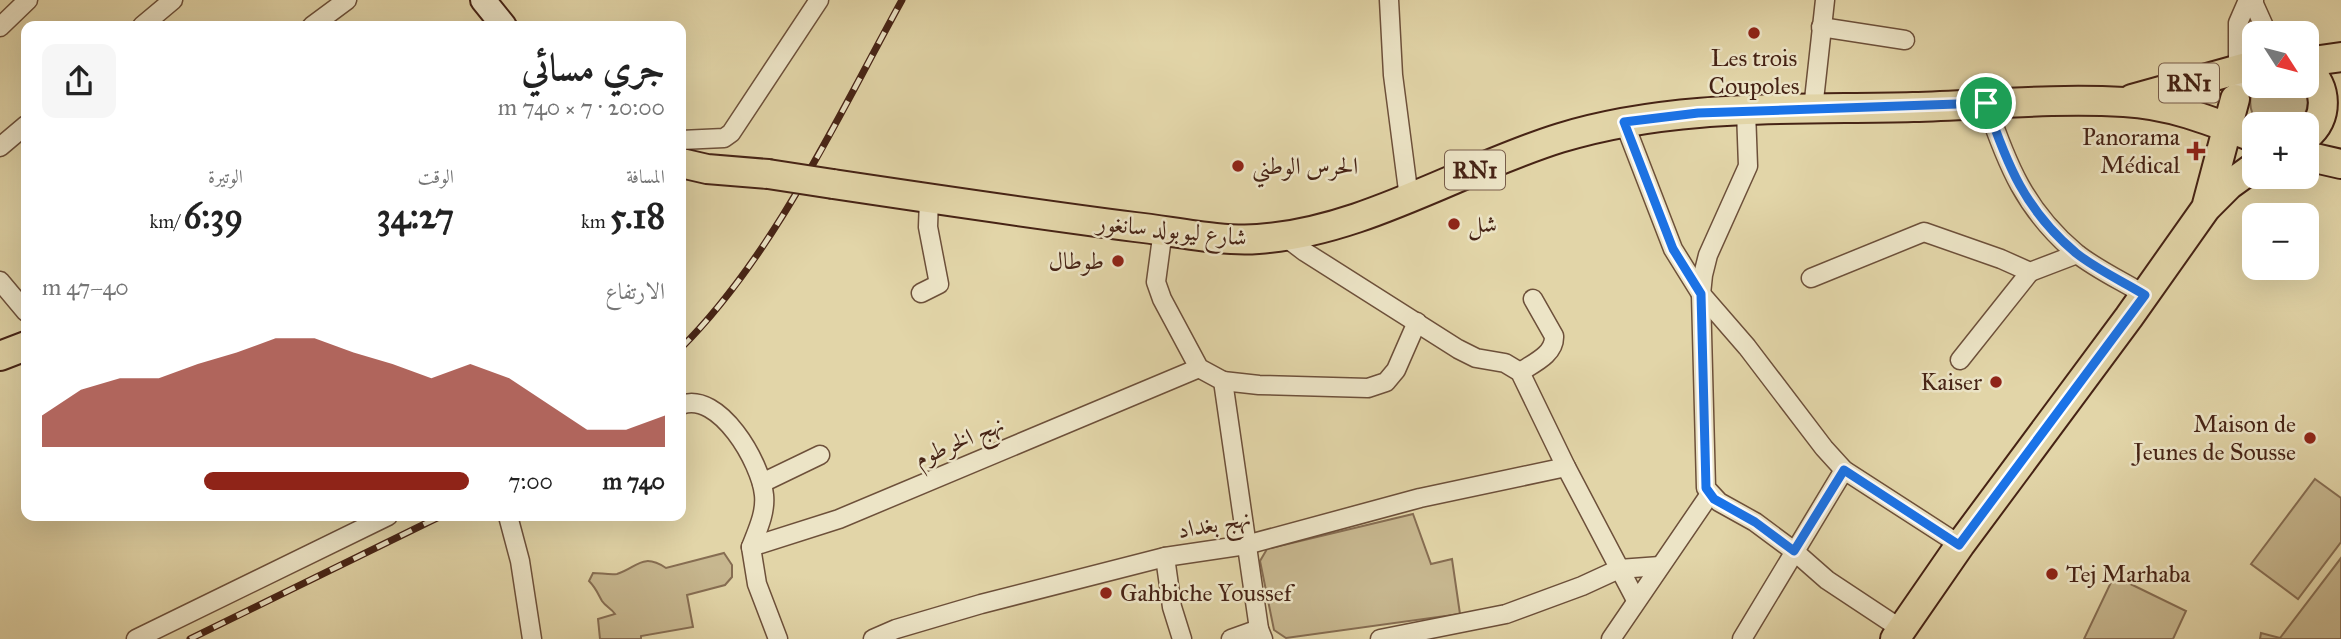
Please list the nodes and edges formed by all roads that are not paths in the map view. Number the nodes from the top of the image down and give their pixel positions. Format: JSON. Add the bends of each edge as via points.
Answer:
{"nodes":[{"id":1,"x":28,"y":0,"type":"edge"},
{"id":2,"x":173,"y":0,"type":"edge"},
{"id":3,"x":347,"y":0,"type":"edge"},
{"id":4,"x":483,"y":0,"type":"edge"},
{"id":5,"x":819,"y":0,"type":"edge"},
{"id":6,"x":1390,"y":0,"type":"edge"},
{"id":7,"x":1825,"y":0,"type":"edge"},
{"id":8,"x":2248,"y":0,"type":"edge"},
{"id":9,"x":2254,"y":0,"type":"edge"},
{"id":10,"x":148,"y":21,"type":"edge"},
{"id":11,"x":319,"y":21,"type":"edge"},
{"id":12,"x":500,"y":21,"type":"edge"},
{"id":13,"x":2260,"y":21,"type":"edge"},
{"id":14,"x":0,"y":27,"type":"edge"},
{"id":15,"x":1821,"y":27,"type":"junction"},
{"id":16,"x":1905,"y":40,"type":"dead end"},
{"id":17,"x":2341,"y":57,"type":"edge"},
{"id":18,"x":2242,"y":59,"type":"edge"},
{"id":19,"x":2319,"y":60,"type":"edge"},
{"id":20,"x":2242,"y":77,"type":"edge"},
{"id":21,"x":2242,"y":86,"type":"edge"},
{"id":22,"x":2319,"y":87,"type":"edge"},
{"id":23,"x":2318,"y":98,"type":"edge"},
{"id":24,"x":2125,"y":102,"type":"junction"},
{"id":25,"x":1986,"y":103,"type":"junction"},
{"id":26,"x":1813,"y":109,"type":"junction"},
{"id":27,"x":1746,"y":111,"type":"junction"},
{"id":28,"x":2319,"y":120,"type":"edge"},
{"id":29,"x":2339,"y":120,"type":"edge"},
{"id":30,"x":1624,"y":122,"type":"junction"},
{"id":31,"x":21,"y":129,"type":"edge"},
{"id":32,"x":2242,"y":129,"type":"edge"},
{"id":33,"x":2242,"y":133,"type":"edge"},
{"id":34,"x":2319,"y":134,"type":"edge"},
{"id":35,"x":2242,"y":138,"type":"edge"},
{"id":36,"x":686,"y":140,"type":"edge"},
{"id":37,"x":0,"y":147,"type":"edge"},
{"id":38,"x":2319,"y":149,"type":"edge"},
{"id":39,"x":2341,"y":164,"type":"edge"},
{"id":40,"x":689,"y":167,"type":"edge"},
{"id":41,"x":2242,"y":176,"type":"edge"},
{"id":42,"x":929,"y":198,"type":"junction"},
{"id":43,"x":1409,"y":198,"type":"junction"},
{"id":44,"x":2206,"y":208,"type":"junction"},
{"id":45,"x":1163,"y":230,"type":"junction"},
{"id":46,"x":1284,"y":236,"type":"junction"},
{"id":47,"x":2077,"y":254,"type":"junction"},
{"id":48,"x":2030,"y":272,"type":"junction"},
{"id":49,"x":1811,"y":278,"type":"dead end"},
{"id":50,"x":0,"y":281,"type":"edge"},
{"id":51,"x":921,"y":293,"type":"dead end"},
{"id":52,"x":1701,"y":294,"type":"junction"},
{"id":53,"x":2145,"y":295,"type":"junction"},
{"id":54,"x":1533,"y":299,"type":"dead end"},
{"id":55,"x":21,"y":306,"type":"edge"},
{"id":56,"x":1417,"y":322,"type":"junction"},
{"id":57,"x":21,"y":348,"type":"edge"},
{"id":58,"x":0,"y":356,"type":"edge"},
{"id":59,"x":21,"y":360,"type":"edge"},
{"id":60,"x":1960,"y":360,"type":"dead end"},
{"id":61,"x":0,"y":367,"type":"edge"},
{"id":62,"x":1199,"y":368,"type":"junction"},
{"id":63,"x":1520,"y":372,"type":"junction"},
{"id":64,"x":1223,"y":381,"type":"junction"},
{"id":65,"x":686,"y":403,"type":"edge"},
{"id":66,"x":820,"y":455,"type":"dead end"},
{"id":67,"x":1566,"y":467,"type":"junction"},
{"id":68,"x":1844,"y":470,"type":"junction"},
{"id":69,"x":762,"y":483,"type":"junction"},
{"id":70,"x":1710,"y":494,"type":"junction"},
{"id":71,"x":378,"y":521,"type":"edge"},
{"id":72,"x":509,"y":521,"type":"edge"},
{"id":73,"x":1245,"y":545,"type":"junction"},
{"id":74,"x":1959,"y":545,"type":"junction"},
{"id":75,"x":1794,"y":551,"type":"junction"},
{"id":76,"x":752,"y":556,"type":"junction"},
{"id":77,"x":1165,"y":557,"type":"junction"},
{"id":78,"x":1660,"y":566,"type":"junction"},
{"id":79,"x":1619,"y":569,"type":"junction"},
{"id":80,"x":1636,"y":600,"type":"junction"},
{"id":81,"x":1261,"y":634,"type":"edge"},
{"id":82,"x":1898,"y":634,"type":"edge"},
{"id":83,"x":1401,"y":638,"type":"edge"},
{"id":84,"x":135,"y":639,"type":"edge"},
{"id":85,"x":532,"y":639,"type":"edge"},
{"id":86,"x":778,"y":639,"type":"edge"},
{"id":87,"x":873,"y":639,"type":"edge"},
{"id":88,"x":1182,"y":639,"type":"edge"},
{"id":89,"x":1231,"y":639,"type":"edge"},
{"id":90,"x":1380,"y":639,"type":"edge"},
{"id":91,"x":1611,"y":639,"type":"edge"},
{"id":92,"x":1742,"y":639,"type":"edge"}],
"edges":[{"from":1,"to":14,"type":"street"},
{"from":2,"to":10,"type":"street"},
{"from":3,"to":11,"type":"street"},
{"from":4,"to":12,"type":"main road"},
{"from":5,"to":36,"type":"street","via":[[731,133],[724,138]]},
{"from":6,"to":43,"type":"street","via":[[1393,75]]},
{"from":7,"to":15,"type":"street"},
{"from":8,"to":18,"type":"street","via":[[2238,23]]},
{"from":9,"to":13,"type":"street"},
{"from":15,"to":16,"type":"street"},
{"from":15,"to":26,"type":"street"},
{"from":17,"to":19,"type":"main road"},
{"from":20,"to":24,"type":"main road","name":"شارع ليوبولد سانغور","number":"RN1"},
{"from":21,"to":32,"type":"main road","number":"RN1","via":[[2236,112]]},
{"from":22,"to":29,"type":"main road"},
{"from":23,"to":28,"type":"main road"},
{"from":24,"to":25,"type":"main road","name":"شارع ليوبولد سانغور","number":"RN1"},
{"from":24,"to":33,"type":"main road","name":"شارع ليوبولد سانغور","number":"RN1","via":[[2192,114]]},
{"from":25,"to":26,"type":"main road","name":"شارع ليوبولد سانغور","number":"RN1"},
{"from":25,"to":47,"type":"street","via":[[2020,189],[2038,215]]},
{"from":26,"to":27,"type":"main road","name":"شارع ليوبولد سانغور","number":"RN1"},
{"from":27,"to":30,"type":"main road","name":"شارع ليوبولد سانغور","number":"RN1"},
{"from":27,"to":52,"type":"street","via":[[1748,166],[1708,255]]},
{"from":29,"to":34,"type":"main road"},
{"from":30,"to":43,"type":"main road","name":"شارع ليوبولد سانغور","number":"RN1","via":[[1517,153]]},
{"from":30,"to":52,"type":"street","via":[[1673,249]]},
{"from":31,"to":37,"type":"street"},
{"from":35,"to":44,"type":"main road"},
{"from":38,"to":39,"type":"main road"},
{"from":40,"to":42,"type":"main road","name":"شارع ليوبولد سانغور","number":"RN1","bridge":true},
{"from":41,"to":44,"type":"main road"},
{"from":42,"to":45,"type":"main road","name":"شارع ليوبولد سانغور","number":"RN1"},
{"from":42,"to":51,"type":"street","via":[[928,227],[939,285]]},
{"from":43,"to":46,"type":"main road","name":"شارع ليوبولد سانغور","number":"RN1","via":[[1343,223]]},
{"from":44,"to":53,"type":"main road"},
{"from":45,"to":46,"type":"main road","name":"شارع ليوبولد سانغور","number":"RN1","via":[[1228,239]]},
{"from":45,"to":62,"type":"street","via":[[1156,282]]},
{"from":46,"to":56,"type":"street"},
{"from":47,"to":48,"type":"street"},
{"from":47,"to":53,"type":"street"},
{"from":48,"to":49,"type":"street","via":[[1924,232]]},
{"from":48,"to":60,"type":"street"},
{"from":50,"to":55,"type":"street"},
{"from":52,"to":68,"type":"street"},
{"from":52,"to":70,"type":"street","via":[[1704,474]]},
{"from":53,"to":74,"type":"main road"},
{"from":54,"to":63,"type":"street","via":[[1554,342],[1550,351]]},
{"from":56,"to":63,"type":"street","via":[[1476,358],[1505,363]]},
{"from":56,"to":64,"type":"street","via":[[1386,382],[1368,387]]},
{"from":57,"to":58,"type":"main road"},
{"from":59,"to":61,"type":"main road"},
{"from":62,"to":64,"type":"street"},
{"from":62,"to":76,"type":"street","name":"نهج الخرطوم"},
{"from":63,"to":67,"type":"street"},
{"from":64,"to":73,"type":"street"},
{"from":65,"to":69,"type":"street","via":[[701,403],[734,430],[751,453]]},
{"from":66,"to":69,"type":"street"},
{"from":67,"to":73,"type":"street","name":"نهج بغداد","via":[[1420,498]]},
{"from":67,"to":79,"type":"street"},
{"from":68,"to":74,"type":"street"},
{"from":68,"to":75,"type":"street"},
{"from":69,"to":76,"type":"street","via":[[765,497]]},
{"from":70,"to":75,"type":"street"},
{"from":70,"to":78,"type":"street"},
{"from":71,"to":84,"type":"street"},
{"from":72,"to":85,"type":"street"},
{"from":73,"to":77,"type":"street","name":"نهج بغداد"},
{"from":73,"to":81,"type":"street"},
{"from":74,"to":82,"type":"main road"},
{"from":75,"to":82,"type":"street"},
{"from":75,"to":92,"type":"street"},
{"from":76,"to":86,"type":"street","via":[[757,584]]},
{"from":77,"to":87,"type":"street","name":"نهج بغداد","via":[[981,604]]},
{"from":77,"to":88,"type":"street"},
{"from":78,"to":79,"type":"street"},
{"from":78,"to":80,"type":"street"},
{"from":79,"to":80,"type":"street"},
{"from":79,"to":83,"type":"street","via":[[1506,614]]},
{"from":80,"to":91,"type":"street"},
{"from":81,"to":89,"type":"street"},
{"from":83,"to":90,"type":"street"}]}
